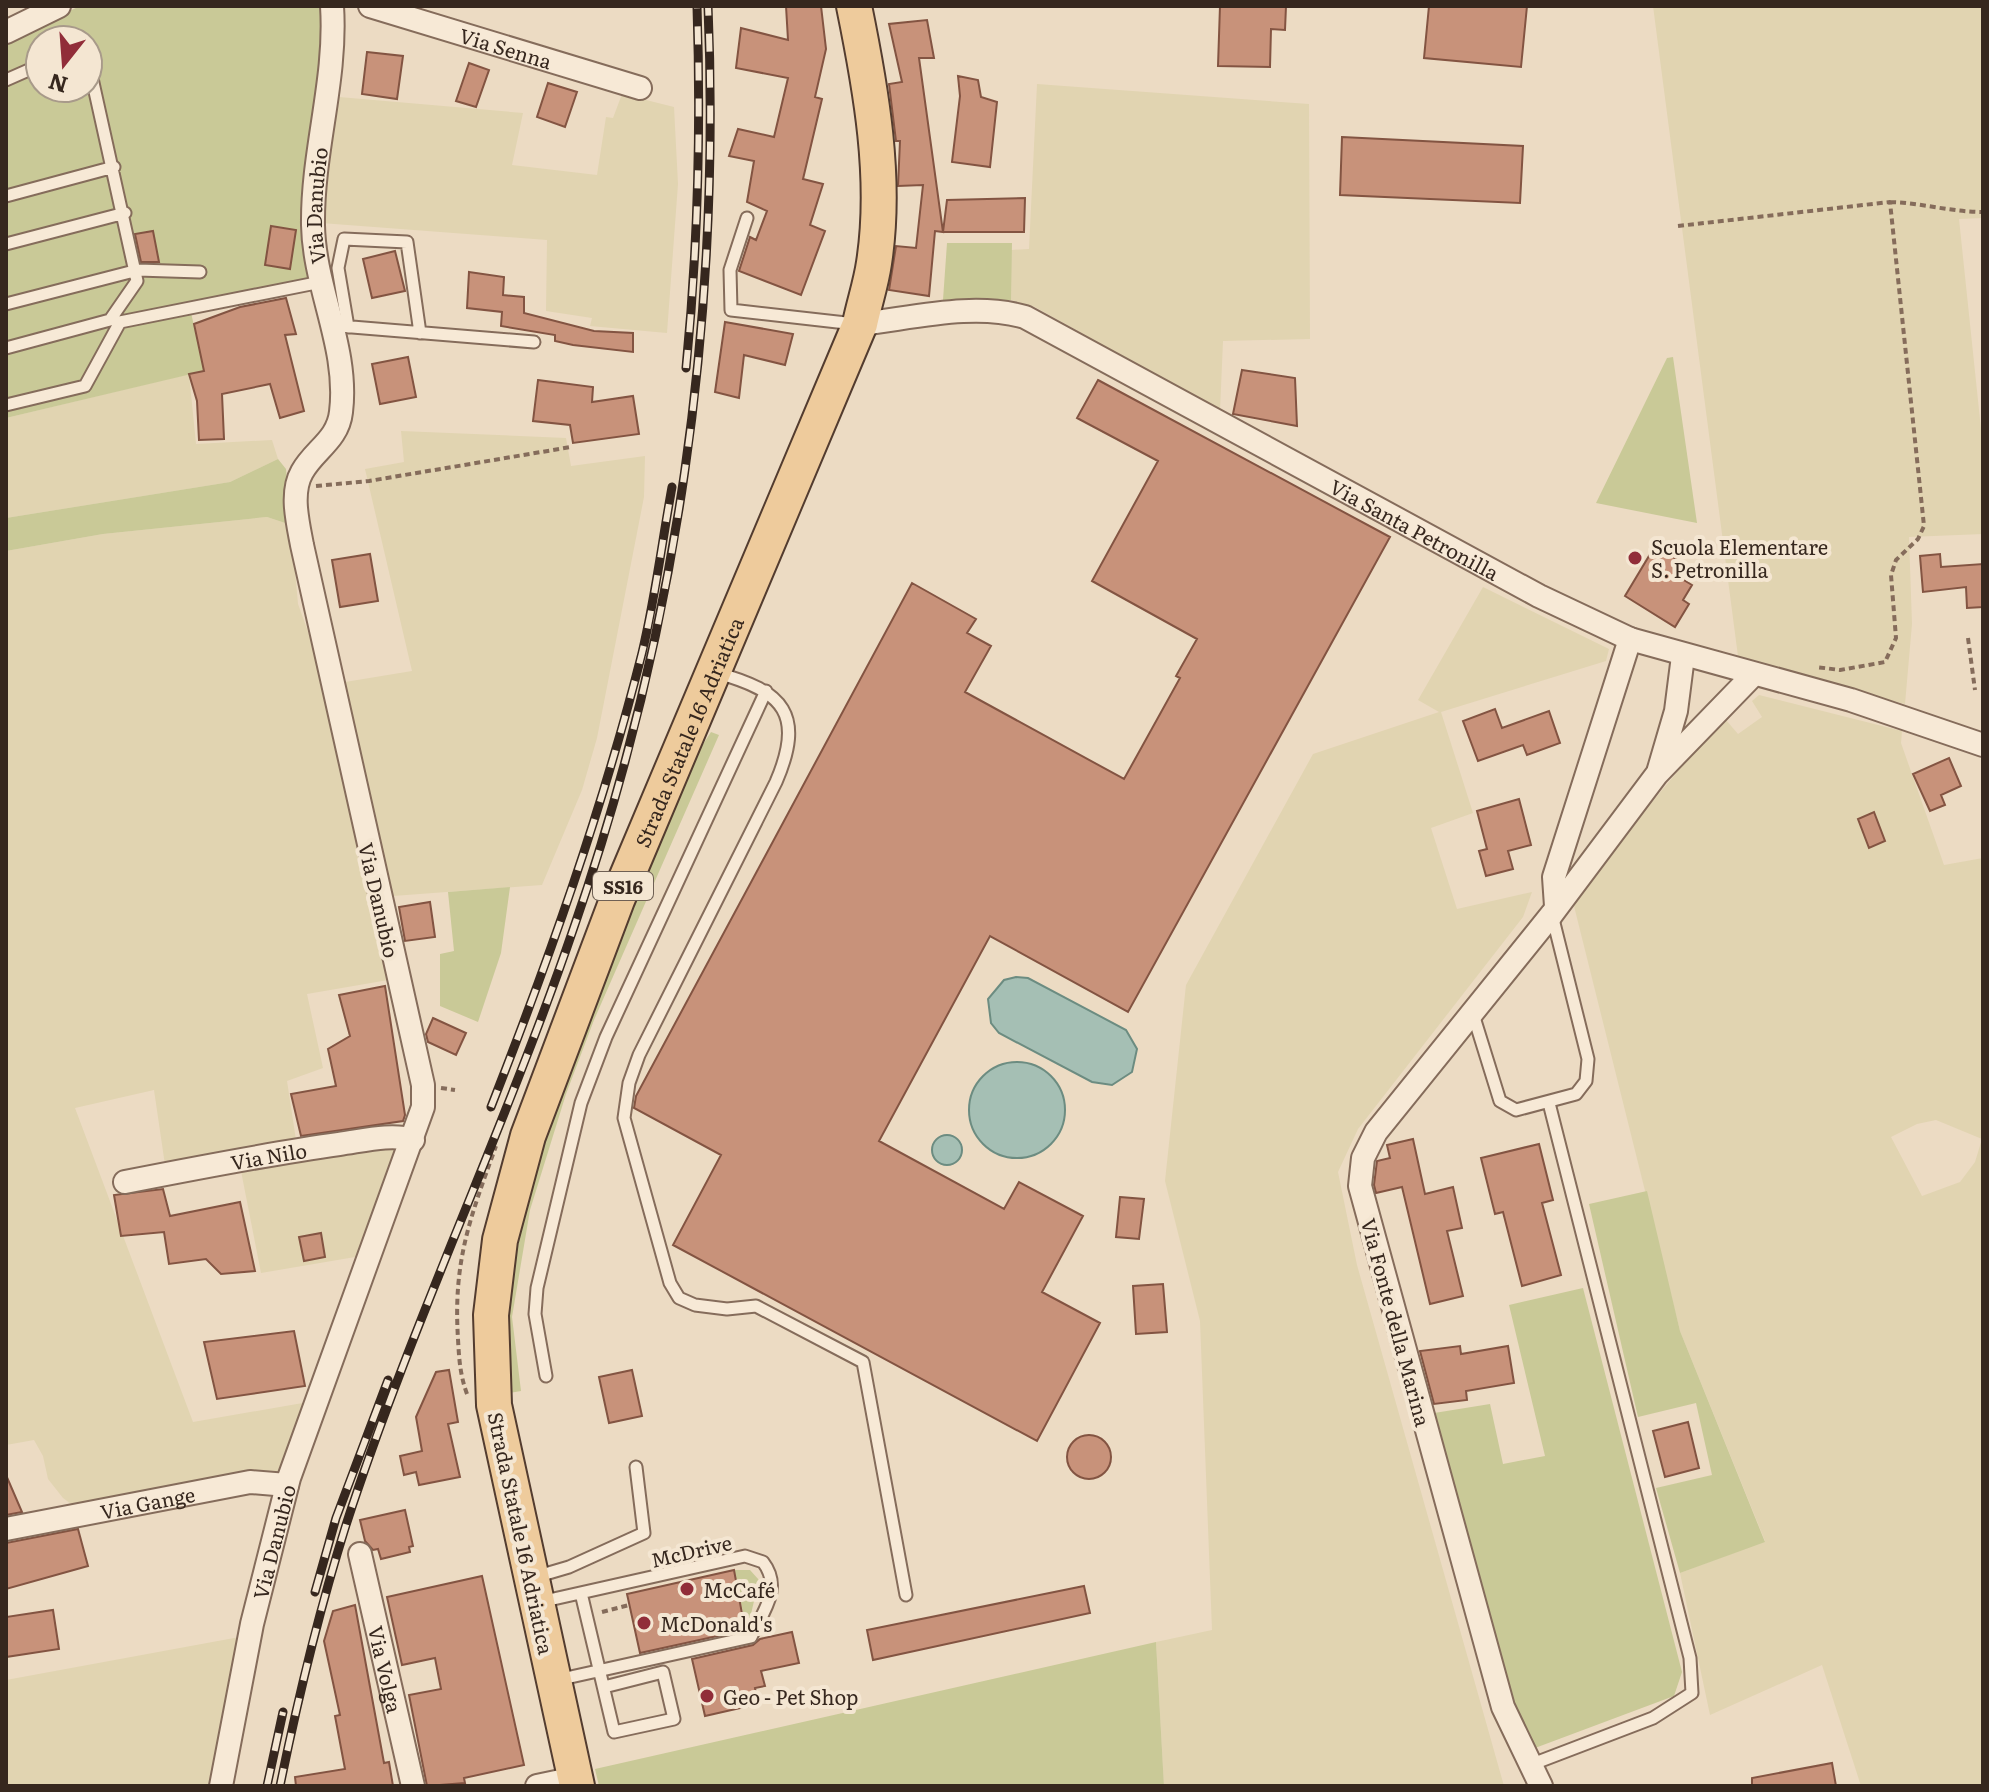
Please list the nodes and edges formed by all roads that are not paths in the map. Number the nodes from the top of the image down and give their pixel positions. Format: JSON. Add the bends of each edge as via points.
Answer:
{"nodes":[{"id":1,"x":59,"y":6,"type":"edge"},
{"id":2,"x":332,"y":6,"type":"edge"},
{"id":3,"x":370,"y":6,"type":"edge"},
{"id":4,"x":854,"y":6,"type":"edge"},
{"id":5,"x":6,"y":32,"type":"edge"},
{"id":6,"x":640,"y":88,"type":"dead end"},
{"id":7,"x":99,"y":104,"type":"edge"},
{"id":8,"x":114,"y":167,"type":"junction"},
{"id":9,"x":6,"y":196,"type":"edge"},
{"id":10,"x":125,"y":213,"type":"junction"},
{"id":11,"x":747,"y":218,"type":"dead end"},
{"id":12,"x":6,"y":244,"type":"edge"},
{"id":13,"x":138,"y":270,"type":"junction"},
{"id":14,"x":200,"y":272,"type":"dead end"},
{"id":15,"x":321,"y":282,"type":"junction"},
{"id":16,"x":6,"y":304,"type":"edge"},
{"id":17,"x":860,"y":324,"type":"junction"},
{"id":18,"x":340,"y":326,"type":"junction"},
{"id":19,"x":420,"y":333,"type":"junction"},
{"id":20,"x":534,"y":342,"type":"dead end"},
{"id":21,"x":6,"y":348,"type":"edge"},
{"id":22,"x":6,"y":405,"type":"edge"},
{"id":23,"x":1630,"y":639,"type":"junction"},
{"id":24,"x":1683,"y":656,"type":"junction"},
{"id":25,"x":713,"y":672,"type":"junction"},
{"id":26,"x":1754,"y":674,"type":"junction"},
{"id":27,"x":766,"y":691,"type":"junction"},
{"id":28,"x":1983,"y":745,"type":"edge"},
{"id":29,"x":1657,"y":774,"type":"junction"},
{"id":30,"x":1554,"y":910,"type":"junction"},
{"id":31,"x":1471,"y":1010,"type":"junction"},
{"id":32,"x":1549,"y":1103,"type":"junction"},
{"id":33,"x":413,"y":1140,"type":"junction"},
{"id":34,"x":125,"y":1182,"type":"dead end"},
{"id":35,"x":546,"y":1376,"type":"dead end"},
{"id":36,"x":636,"y":1467,"type":"dead end"},
{"id":37,"x":287,"y":1485,"type":"junction"},
{"id":38,"x":6,"y":1529,"type":"edge"},
{"id":39,"x":360,"y":1554,"type":"dead end"},
{"id":40,"x":534,"y":1591,"type":"junction"},
{"id":41,"x":581,"y":1593,"type":"junction"},
{"id":42,"x":906,"y":1595,"type":"dead end"},
{"id":43,"x":600,"y":1670,"type":"junction"},
{"id":44,"x":553,"y":1680,"type":"junction"},
{"id":45,"x":604,"y":1687,"type":"junction"},
{"id":46,"x":1529,"y":1765,"type":"junction"},
{"id":47,"x":576,"y":1782,"type":"edge"},
{"id":48,"x":221,"y":1786,"type":"edge"},
{"id":49,"x":413,"y":1786,"type":"edge"},
{"id":50,"x":537,"y":1786,"type":"edge"},
{"id":51,"x":1541,"y":1786,"type":"edge"}],
"edges":[{"from":1,"to":5,"type":"street"},
{"from":2,"to":15,"type":"street","name":"Via Danubio","via":[[335,45],[313,224]]},
{"from":3,"to":6,"type":"street","name":"Via Senna"},
{"from":4,"to":17,"type":"main road","name":"Strada Statale 16 Adriatica","number":"SS16","via":[[874,129],[878,193],[874,263]]},
{"from":7,"to":8,"type":"lane"},
{"from":8,"to":9,"type":"lane"},
{"from":8,"to":10,"type":"lane"},
{"from":10,"to":12,"type":"lane"},
{"from":10,"to":13,"type":"lane"},
{"from":11,"to":17,"type":"lane","via":[[730,270],[731,310]]},
{"from":13,"to":14,"type":"lane"},
{"from":13,"to":16,"type":"lane"},
{"from":13,"to":21,"type":"lane","via":[[137,281],[110,320]]},
{"from":15,"to":18,"type":"street","name":"Via Danubio"},
{"from":15,"to":22,"type":"lane","via":[[120,322],[85,386]]},
{"from":17,"to":23,"type":"street","name":"Via Santa Petronilla","via":[[976,311],[1002,310],[1025,317],[1539,596]]},
{"from":17,"to":25,"type":"main road","name":"Strada Statale 16 Adriatica","number":"SS16"},
{"from":18,"to":19,"type":"lane"},
{"from":18,"to":19,"type":"lane","via":[[338,268],[344,239],[407,242]]},
{"from":18,"to":33,"type":"street","name":"Via Danubio","via":[[339,423],[302,472],[302,545],[423,1085],[422,1116]]},
{"from":19,"to":20,"type":"lane"},
{"from":23,"to":24,"type":"street","name":"Via Santa Petronilla"},
{"from":23,"to":30,"type":"street","via":[[1554,877]]},
{"from":24,"to":26,"type":"street","name":"Via Santa Petronilla"},
{"from":24,"to":29,"type":"street","name":"Via Fonte della Marina","via":[[1676,711]]},
{"from":25,"to":27,"type":"lane"},
{"from":25,"to":40,"type":"main road","name":"Strada Statale 16 Adriatica","number":"SS16","via":[[543,1093],[518,1164],[500,1240],[491,1315],[493,1391]]},
{"from":26,"to":28,"type":"street","name":"Via Santa Petronilla"},
{"from":26,"to":29,"type":"street","name":"Via Fonte della Marina"},
{"from":27,"to":35,"type":"lane","via":[[606,1037],[581,1103],[537,1288],[535,1314]]},
{"from":27,"to":42,"type":"lane","via":[[786,714],[789,749],[639,1055],[624,1118],[670,1283],[679,1298],[727,1309],[756,1306],[863,1362]]},
{"from":29,"to":30,"type":"street","name":"Via Fonte della Marina"},
{"from":30,"to":31,"type":"street","name":"Via Fonte della Marina"},
{"from":30,"to":32,"type":"lane","via":[[1588,1059],[1586,1081],[1576,1094]]},
{"from":31,"to":32,"type":"lane","via":[[1500,1101],[1516,1110]]},
{"from":31,"to":46,"type":"street","name":"Via Fonte della Marina","via":[[1376,1132],[1363,1158],[1360,1186],[1503,1707]]},
{"from":32,"to":46,"type":"lane","via":[[1690,1658],[1692,1693],[1653,1718]]},
{"from":33,"to":34,"type":"street","name":"Via Nilo","via":[[366,1140],[276,1153]]},
{"from":33,"to":37,"type":"street","name":"Via Danubio"},
{"from":36,"to":40,"type":"lane","via":[[644,1533],[569,1567]]},
{"from":37,"to":38,"type":"street","name":"Via Gange","via":[[250,1482]]},
{"from":37,"to":48,"type":"street","name":"Via Danubio","via":[[252,1624]]},
{"from":39,"to":49,"type":"street","name":"Via Volga"},
{"from":40,"to":41,"type":"lane","name":"McDrive"},
{"from":40,"to":44,"type":"main road","name":"Strada Statale 16 Adriatica","number":"SS16"},
{"from":41,"to":43,"type":"lane"},
{"from":41,"to":43,"type":"lane","name":"McDrive","via":[[745,1556],[763,1562],[771,1576],[773,1590],[751,1637]]},
{"from":43,"to":44,"type":"lane"},
{"from":43,"to":45,"type":"lane"},
{"from":44,"to":47,"type":"main road","name":"Strada Statale 16 Adriatica","number":"SS16"},
{"from":45,"to":45,"type":"lane","via":[[614,1732],[674,1719],[663,1672]]},
{"from":46,"to":51,"type":"street","name":"Via Fonte della Marina"},
{"from":47,"to":50,"type":"street"}]}
